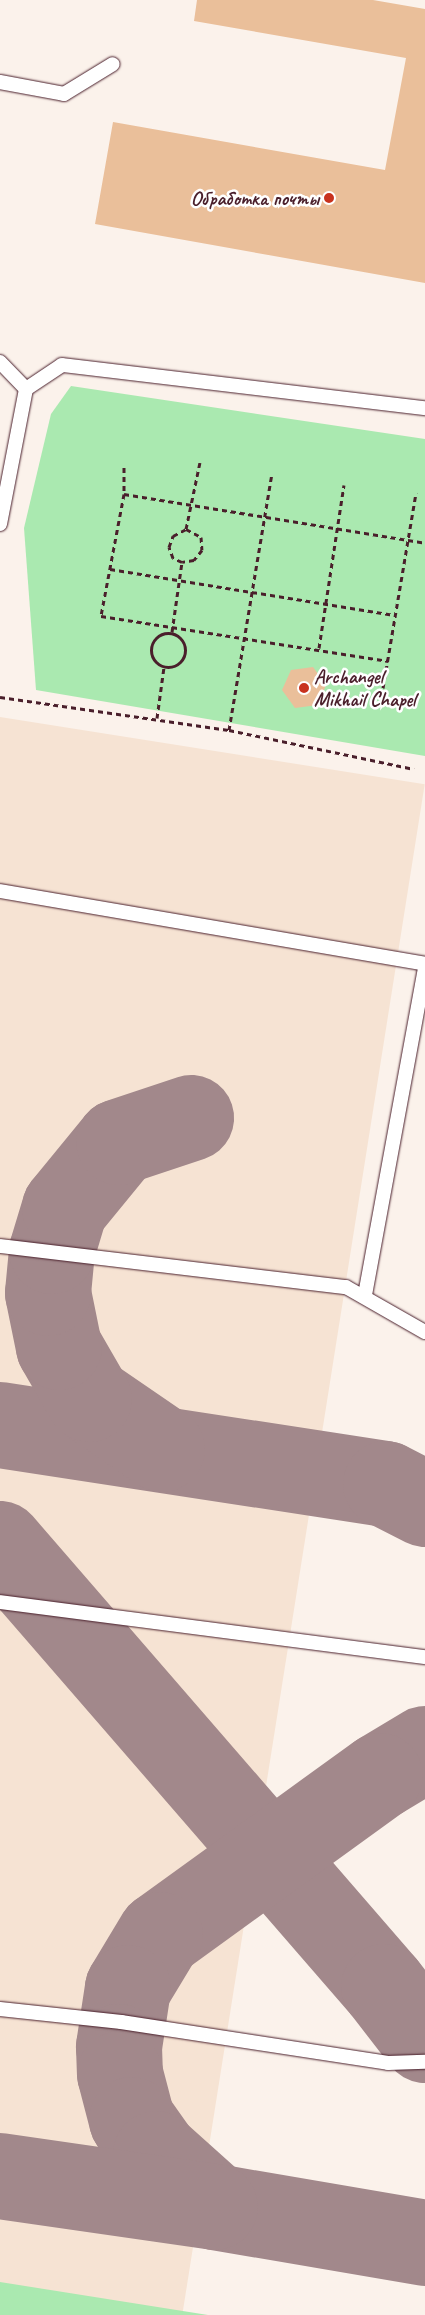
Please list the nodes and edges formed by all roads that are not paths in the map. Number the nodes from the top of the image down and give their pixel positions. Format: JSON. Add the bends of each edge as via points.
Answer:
{"nodes":[{"id":1,"x":113,"y":64,"type":"dead end"},
{"id":2,"x":0,"y":82,"type":"edge"},
{"id":3,"x":0,"y":362,"type":"edge"},
{"id":4,"x":26,"y":388,"type":"junction"},
{"id":5,"x":425,"y":408,"type":"edge"},
{"id":6,"x":0,"y":524,"type":"edge"},
{"id":7,"x":0,"y":891,"type":"edge"},
{"id":8,"x":425,"y":966,"type":"edge"},
{"id":9,"x":0,"y":1246,"type":"edge"},
{"id":10,"x":365,"y":1295,"type":"junction"},
{"id":11,"x":425,"y":1332,"type":"edge"},
{"id":12,"x":0,"y":1602,"type":"edge"},
{"id":13,"x":425,"y":1657,"type":"edge"},
{"id":14,"x":0,"y":2009,"type":"edge"},
{"id":15,"x":425,"y":2062,"type":"edge"}],
"edges":[{"from":1,"to":2,"type":"lane","via":[[64,94]]},
{"from":3,"to":4,"type":"lane"},
{"from":4,"to":5,"type":"lane","via":[[62,365]]},
{"from":4,"to":6,"type":"lane"},
{"from":7,"to":8,"type":"lane"},
{"from":8,"to":10,"type":"lane"},
{"from":9,"to":10,"type":"lane","via":[[346,1287]]},
{"from":10,"to":11,"type":"lane"},
{"from":12,"to":13,"type":"lane"},
{"from":14,"to":15,"type":"lane","via":[[121,2022],[388,2063]]}]}
